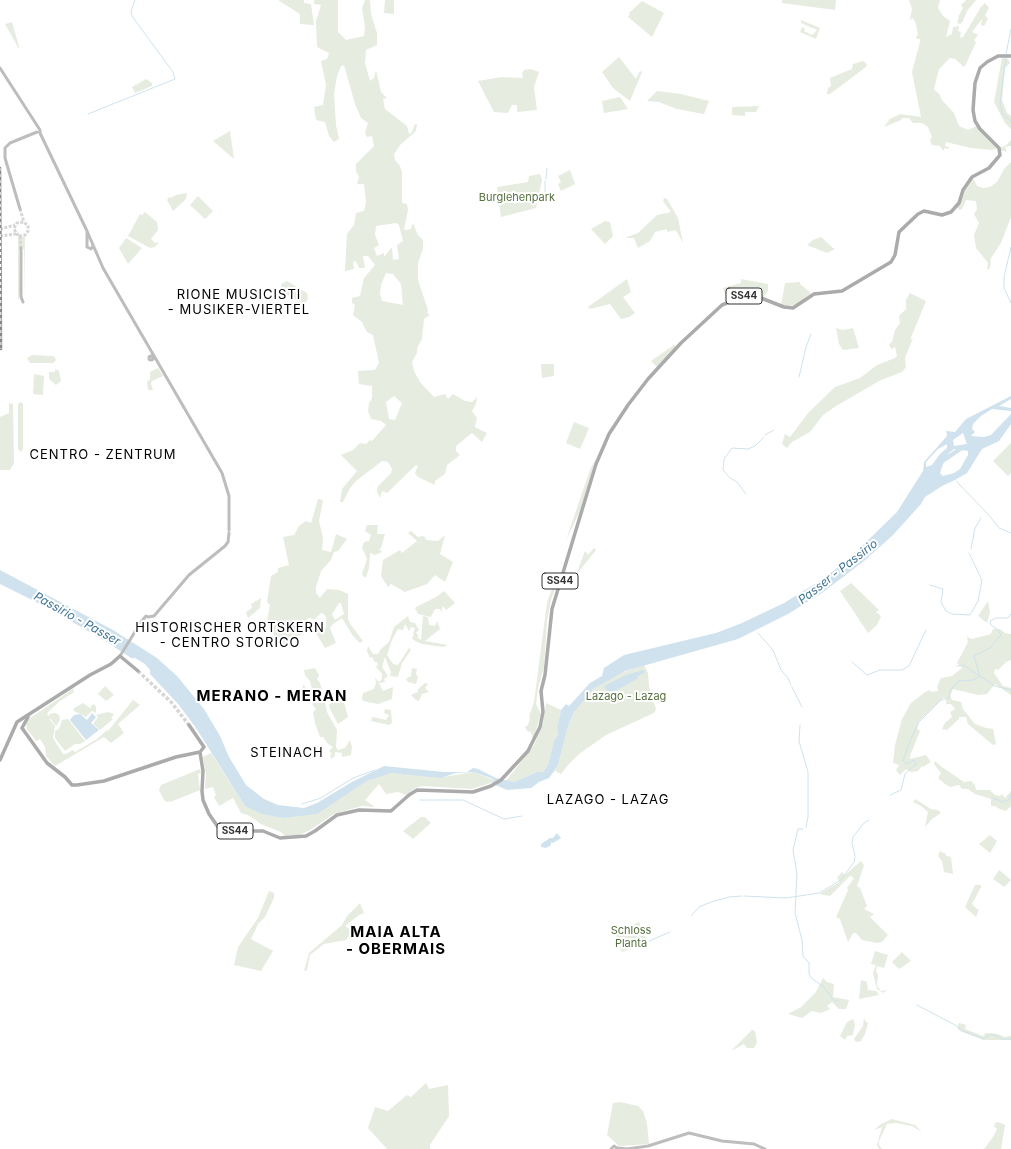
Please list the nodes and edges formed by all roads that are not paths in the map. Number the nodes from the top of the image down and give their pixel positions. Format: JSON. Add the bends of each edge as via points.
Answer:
{"nodes":[{"id":1,"x":1011,"y":56,"type":"edge"},
{"id":2,"x":0,"y":68,"type":"edge"},
{"id":3,"x":38,"y":131,"type":"junction"},
{"id":4,"x":20,"y":208,"type":"tunnel mouth"},
{"id":5,"x":86,"y":231,"type":"junction"},
{"id":6,"x":87,"y":244,"type":"junction"},
{"id":7,"x":93,"y":247,"type":"junction"},
{"id":8,"x":21,"y":248,"type":"tunnel mouth"},
{"id":9,"x":21,"y":302,"type":"dead end"},
{"id":10,"x":121,"y":654,"type":"junction"},
{"id":11,"x":138,"y":671,"type":"tunnel mouth"},
{"id":12,"x":22,"y":722,"type":"junction"},
{"id":13,"x":189,"y":725,"type":"tunnel mouth"},
{"id":14,"x":18,"y":728,"type":"junction"},
{"id":15,"x":200,"y":752,"type":"junction"},
{"id":16,"x":0,"y":760,"type":"edge"},
{"id":17,"x":618,"y":1148,"type":"edge"},
{"id":18,"x":611,"y":1149,"type":"edge"},
{"id":19,"x":627,"y":1149,"type":"edge"},
{"id":20,"x":765,"y":1149,"type":"edge"}],
"edges":[{"from":1,"to":15,"type":"main road","number":"SS44","via":[[1001,55],[980,68],[973,110],[976,124],[999,148],[1000,155],[989,168],[972,177],[951,212],[942,215],[924,211],[918,214],[899,232],[893,260],[842,291],[814,294],[793,308],[745,296],[722,305],[681,343],[628,405],[605,441],[550,616],[545,675],[541,691],[541,722],[532,746],[497,784],[473,792],[421,790],[409,795],[391,811],[359,810],[338,815],[312,833],[280,838],[263,831],[234,831],[218,827],[209,814],[204,800],[204,771]]},
{"from":2,"to":3,"type":"main road"},
{"from":3,"to":4,"type":"main road","via":[[8,144],[5,148],[4,153]]},
{"from":3,"to":5,"type":"main road"},
{"from":5,"to":6,"type":"main road"},
{"from":5,"to":7,"type":"main road"},
{"from":6,"to":7,"type":"main road"},
{"from":6,"to":7,"type":"main road","via":[[87,248]]},
{"from":7,"to":10,"type":"main road","via":[[153,357],[225,480],[229,496],[230,519],[226,545],[190,574],[152,617],[147,617],[139,624]]},
{"from":8,"to":9,"type":"main road"},
{"from":10,"to":11,"type":"main road"},
{"from":10,"to":12,"type":"main road","via":[[111,664],[90,675]]},
{"from":12,"to":14,"type":"main road"},
{"from":12,"to":14,"type":"main road","via":[[17,722]]},
{"from":13,"to":15,"type":"main road","via":[[204,749]]},
{"from":14,"to":15,"type":"main road","via":[[44,759],[72,785],[116,778],[176,757]]},
{"from":14,"to":16,"type":"main road"},
{"from":17,"to":18,"type":"main road","via":[[614,1146]]},
{"from":17,"to":19,"type":"main road"},
{"from":19,"to":20,"type":"main road","via":[[648,1146],[689,1133],[722,1141],[754,1144]]}]}
